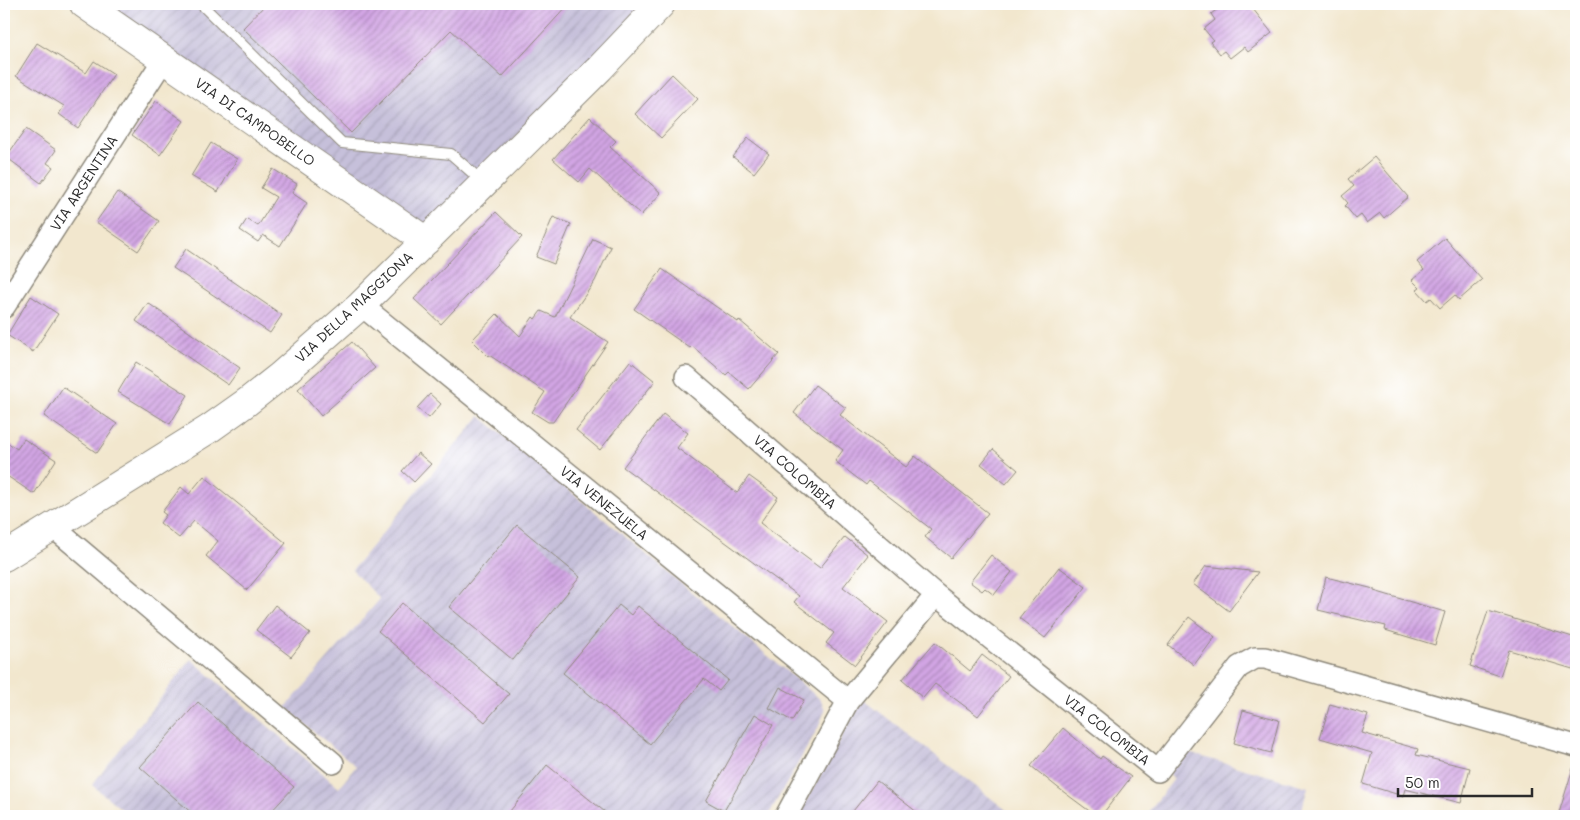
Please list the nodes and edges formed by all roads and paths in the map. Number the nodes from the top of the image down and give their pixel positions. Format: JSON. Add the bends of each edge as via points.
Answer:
{"nodes":[{"id":1,"x":84,"y":4,"type":"edge"},
{"id":2,"x":201,"y":4,"type":"edge"},
{"id":3,"x":661,"y":4,"type":"edge"},
{"id":4,"x":164,"y":59,"type":"junction"},
{"id":5,"x":484,"y":183,"type":"junction"},
{"id":6,"x":426,"y":240,"type":"junction"},
{"id":7,"x":361,"y":305,"type":"junction"},
{"id":8,"x":4,"y":307,"type":"edge"},
{"id":9,"x":686,"y":377,"type":"dead end"},
{"id":10,"x":53,"y":527,"type":"junction"},
{"id":11,"x":4,"y":557,"type":"edge"},
{"id":12,"x":936,"y":595,"type":"junction"},
{"id":13,"x":848,"y":701,"type":"junction"},
{"id":14,"x":1576,"y":746,"type":"edge"},
{"id":15,"x":333,"y":763,"type":"dead end"},
{"id":16,"x":786,"y":816,"type":"edge"}],
"edges":[{"from":1,"to":4,"type":"street","name":"VIA DI CAMPOBELLO"},
{"from":2,"to":5,"type":"lane","via":[[342,143],[451,154]]},
{"from":3,"to":5,"type":"street","name":"VIA DELLA MAGGIONA"},
{"from":4,"to":6,"type":"street","name":"VIA DI CAMPOBELLO"},
{"from":4,"to":8,"type":"street","name":"VIA ARGENTINA"},
{"from":5,"to":6,"type":"street","name":"VIA DELLA MAGGIONA"},
{"from":6,"to":7,"type":"street","name":"VIA DELLA MAGGIONA"},
{"from":7,"to":10,"type":"street","name":"VIA DELLA MAGGIONA","via":[[235,411]]},
{"from":7,"to":13,"type":"street","name":"VIA VENEZUELA"},
{"from":9,"to":12,"type":"street","name":"VIA COLOMBIA"},
{"from":10,"to":11,"type":"street","name":"VIA DELLA MAGGIONA"},
{"from":10,"to":15,"type":"street"},
{"from":12,"to":13,"type":"street"},
{"from":12,"to":14,"type":"street","name":"VIA COLOMBIA","via":[[1158,771],[1239,667],[1255,658],[1265,658]]},
{"from":13,"to":16,"type":"street"}]}
